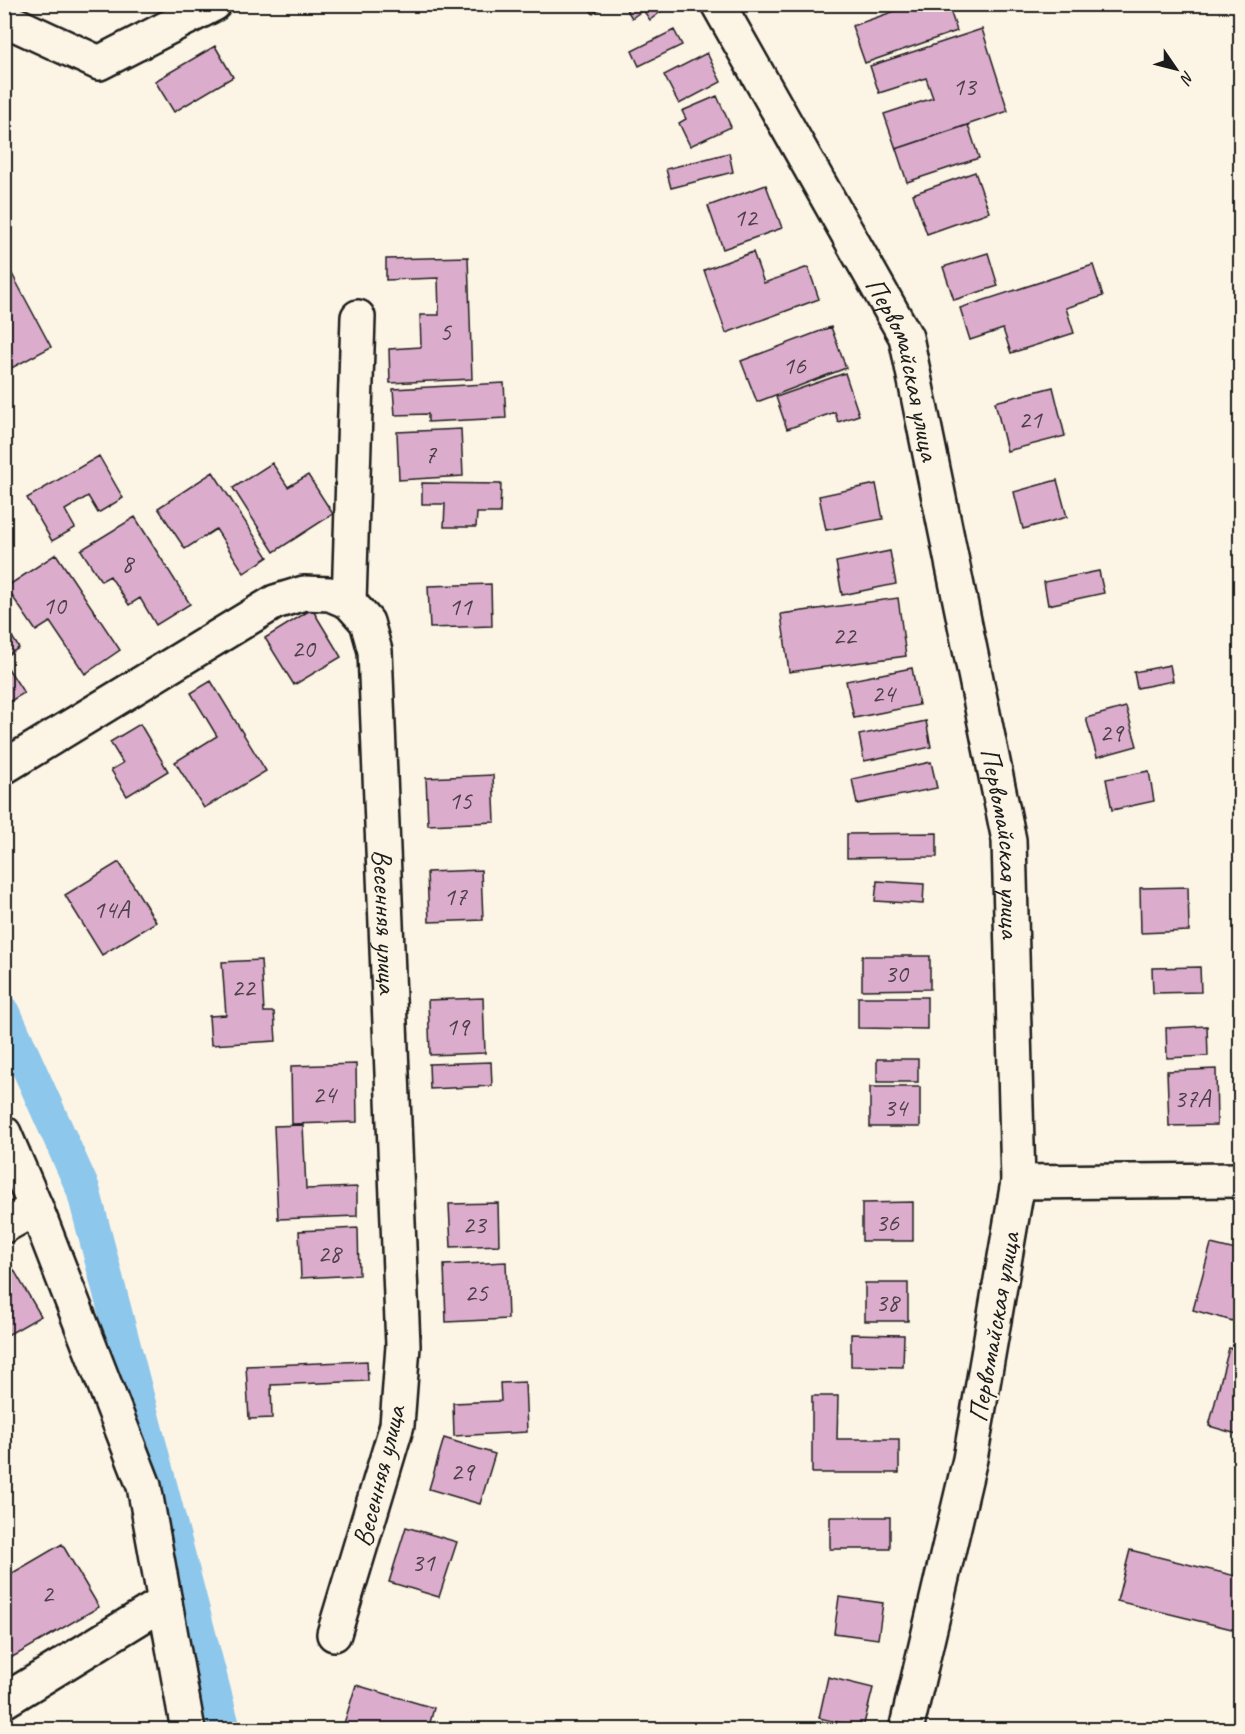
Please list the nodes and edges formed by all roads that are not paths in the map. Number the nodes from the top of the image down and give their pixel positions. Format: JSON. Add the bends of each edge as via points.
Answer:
{"nodes":[{"id":1,"x":214,"y":4,"type":"edge"},
{"id":2,"x":717,"y":4,"type":"edge"},
{"id":3,"x":4,"y":19,"type":"edge"},
{"id":4,"x":358,"y":317,"type":"dead end"},
{"id":5,"x":349,"y":602,"type":"junction"},
{"id":6,"x":4,"y":767,"type":"edge"},
{"id":7,"x":4,"y":1133,"type":"edge"},
{"id":8,"x":1240,"y":1180,"type":"edge"},
{"id":9,"x":1018,"y":1182,"type":"junction"},
{"id":10,"x":36,"y":1208,"type":"junction"},
{"id":11,"x":4,"y":1226,"type":"edge"},
{"id":12,"x":165,"y":1602,"type":"junction"},
{"id":13,"x":334,"y":1634,"type":"dead end"},
{"id":14,"x":4,"y":1701,"type":"edge"},
{"id":15,"x":188,"y":1730,"type":"edge"},
{"id":16,"x":906,"y":1730,"type":"edge"}],
"edges":[{"from":1,"to":3,"type":"street","via":[[99,63]]},
{"from":2,"to":9,"type":"street","name":"Первомайская улица","via":[[906,337],[1009,840]]},
{"from":4,"to":5,"type":"street"},
{"from":5,"to":6,"type":"street","via":[[330,594],[304,593],[275,602]]},
{"from":5,"to":13,"type":"street","name":"Весенняя улица","via":[[367,622],[375,651],[403,1346],[397,1425]]},
{"from":7,"to":10,"type":"street"},
{"from":8,"to":9,"type":"street"},
{"from":9,"to":16,"type":"street","name":"Первомайская улица","via":[[970,1458]]},
{"from":10,"to":11,"type":"street"},
{"from":10,"to":12,"type":"street","via":[[144,1486]]},
{"from":12,"to":14,"type":"street"},
{"from":12,"to":15,"type":"street"}]}
